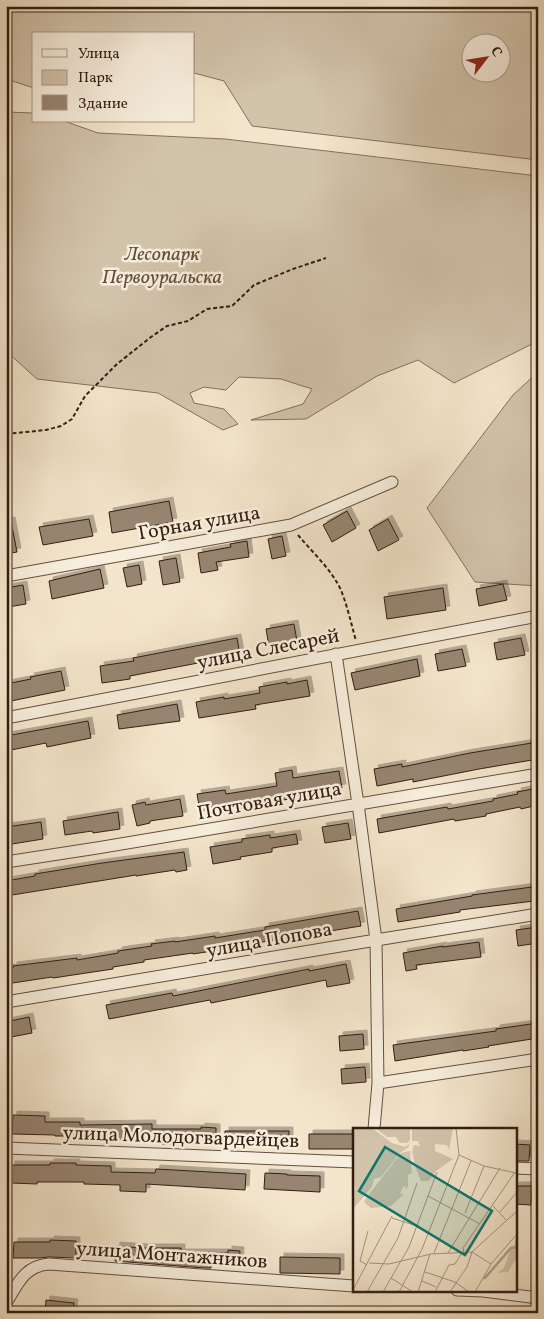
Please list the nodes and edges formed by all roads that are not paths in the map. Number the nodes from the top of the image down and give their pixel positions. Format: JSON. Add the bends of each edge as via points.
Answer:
{"nodes":[{"id":1,"x":392,"y":482,"type":"dead end"},
{"id":2,"x":6,"y":576,"type":"edge"},
{"id":3,"x":538,"y":616,"type":"edge"},
{"id":4,"x":336,"y":654,"type":"junction"},
{"id":5,"x":6,"y":718,"type":"edge"},
{"id":6,"x":538,"y":774,"type":"edge"},
{"id":7,"x":358,"y":804,"type":"junction"},
{"id":8,"x":6,"y":862,"type":"edge"},
{"id":9,"x":538,"y":914,"type":"edge"},
{"id":10,"x":376,"y":940,"type":"junction"},
{"id":11,"x":6,"y":1002,"type":"edge"},
{"id":12,"x":538,"y":1059,"type":"edge"},
{"id":13,"x":378,"y":1083,"type":"junction"},
{"id":14,"x":374,"y":1128,"type":"edge"},
{"id":15,"x":6,"y":1148,"type":"edge"},
{"id":16,"x":353,"y":1162,"type":"edge"},
{"id":17,"x":516,"y":1168,"type":"edge"},
{"id":18,"x":538,"y":1169,"type":"edge"},
{"id":19,"x":353,"y":1286,"type":"edge"},
{"id":20,"x":491,"y":1292,"type":"edge"},
{"id":21,"x":538,"y":1298,"type":"edge"},
{"id":22,"x":6,"y":1304,"type":"edge"},
{"id":23,"x":13,"y":1313,"type":"edge"}],
"edges":[{"from":1,"to":2,"type":"street","name":"Горная улица","via":[[290,525]]},
{"from":3,"to":4,"type":"street","name":"улица Слесарей"},
{"from":4,"to":5,"type":"street","name":"улица Слесарей"},
{"from":4,"to":7,"type":"street"},
{"from":6,"to":7,"type":"street","name":"Почтовая улица"},
{"from":7,"to":8,"type":"street","name":"Почтовая улица"},
{"from":7,"to":10,"type":"street"},
{"from":9,"to":10,"type":"street","name":"улица Попова"},
{"from":10,"to":11,"type":"street","name":"улица Попова"},
{"from":10,"to":13,"type":"street"},
{"from":12,"to":13,"type":"street"},
{"from":13,"to":14,"type":"street"},
{"from":15,"to":16,"type":"street","name":"улица Молодогвардейцев"},
{"from":17,"to":18,"type":"street"},
{"from":19,"to":22,"type":"street","name":"улица Монтажников","via":[[49,1264],[39,1265],[25,1273]]},
{"from":20,"to":21,"type":"street"},
{"from":22,"to":23,"type":"street"}]}
